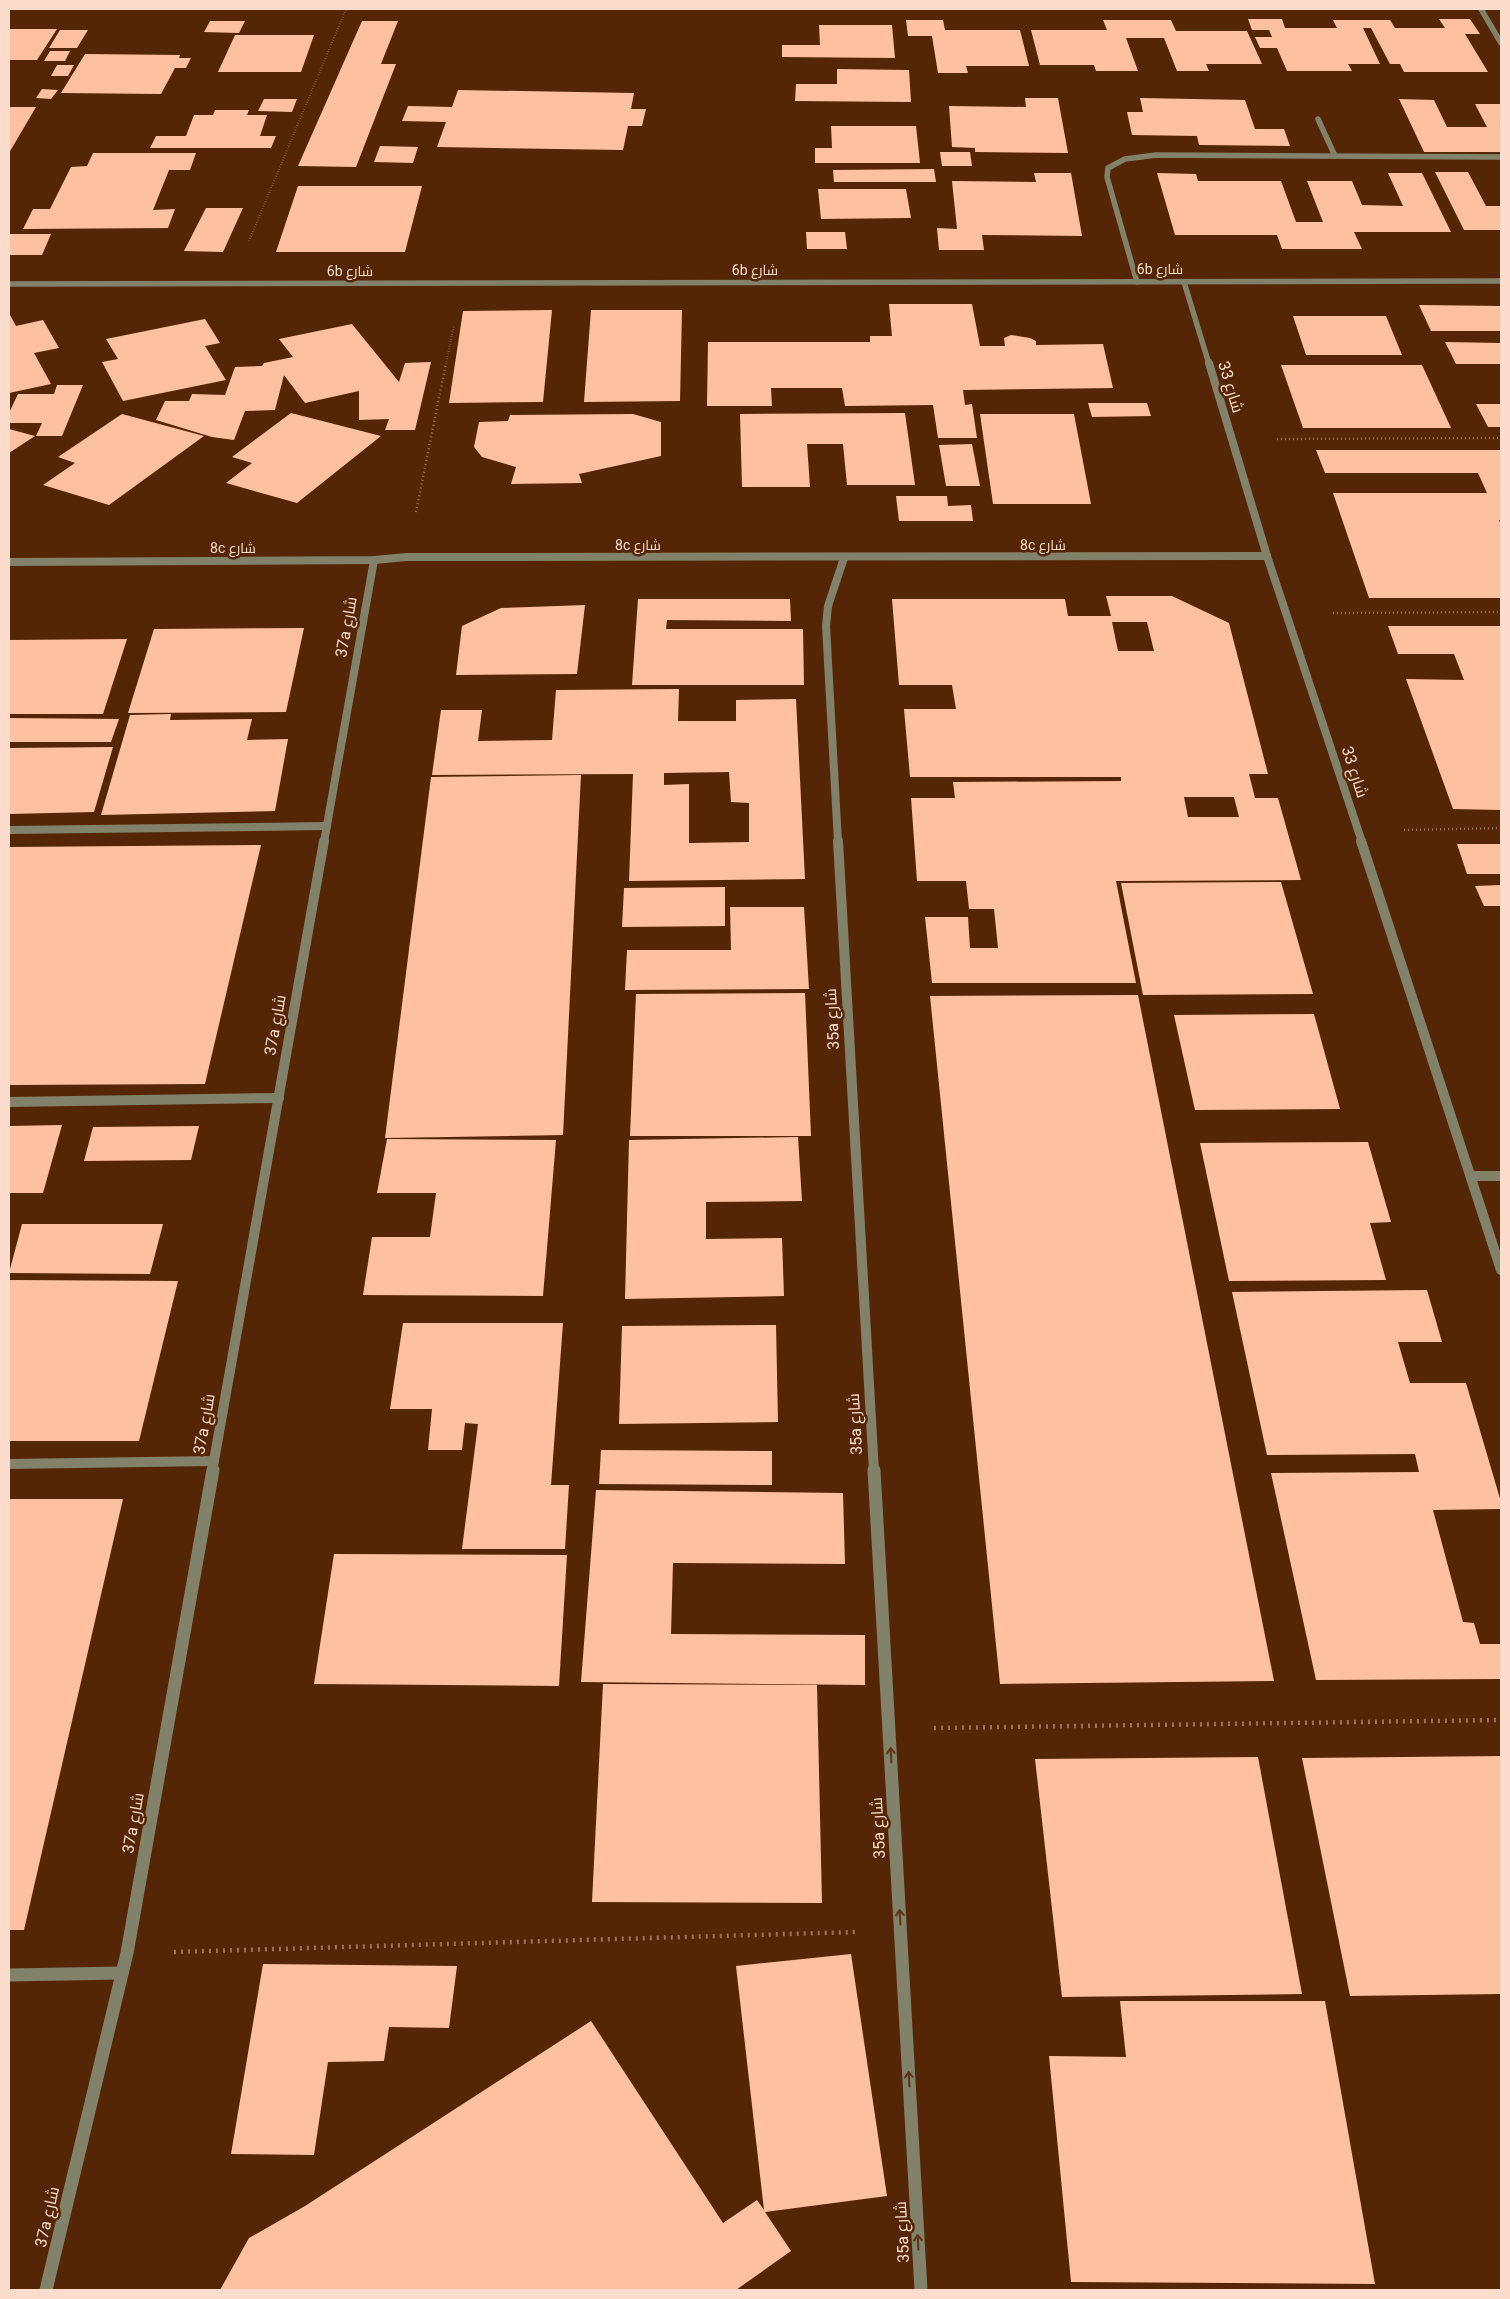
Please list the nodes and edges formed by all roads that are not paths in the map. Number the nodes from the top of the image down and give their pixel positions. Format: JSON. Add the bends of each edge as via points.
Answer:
{"nodes":[{"id":1,"x":1481,"y":9,"type":"edge"},
{"id":2,"x":1501,"y":42,"type":"edge"},
{"id":3,"x":1318,"y":119,"type":"dead end"},
{"id":4,"x":1335,"y":156,"type":"junction"},
{"id":5,"x":1501,"y":157,"type":"edge"},
{"id":6,"x":1501,"y":281,"type":"edge"},
{"id":7,"x":1137,"y":282,"type":"junction"},
{"id":8,"x":1184,"y":282,"type":"junction"},
{"id":9,"x":9,"y":284,"type":"edge"},
{"id":10,"x":1267,"y":556,"type":"junction"},
{"id":11,"x":844,"y":558,"type":"junction"},
{"id":12,"x":374,"y":560,"type":"junction"},
{"id":13,"x":9,"y":562,"type":"edge"},
{"id":14,"x":327,"y":826,"type":"junction"},
{"id":15,"x":9,"y":830,"type":"edge"},
{"id":16,"x":279,"y":1098,"type":"junction"},
{"id":17,"x":9,"y":1102,"type":"edge"},
{"id":18,"x":1472,"y":1176,"type":"junction"},
{"id":19,"x":1501,"y":1176,"type":"edge"},
{"id":20,"x":1501,"y":1270,"type":"edge"},
{"id":21,"x":214,"y":1461,"type":"junction"},
{"id":22,"x":9,"y":1464,"type":"edge"},
{"id":23,"x":122,"y":1973,"type":"junction"},
{"id":24,"x":9,"y":1974,"type":"edge"},
{"id":25,"x":46,"y":2290,"type":"edge"},
{"id":26,"x":921,"y":2290,"type":"edge"}],
"edges":[{"from":1,"to":2,"type":"street"},
{"from":3,"to":4,"type":"street"},
{"from":4,"to":5,"type":"street"},
{"from":4,"to":7,"type":"street","via":[[1156,155],[1118,160],[1108,168],[1107,177]]},
{"from":6,"to":8,"type":"street","name":"6b شارع"},
{"from":7,"to":8,"type":"street","name":"6b شارع"},
{"from":7,"to":9,"type":"street","name":"6b شارع"},
{"from":8,"to":10,"type":"street","name":"شارع 33"},
{"from":10,"to":11,"type":"street","name":"8c شارع"},
{"from":10,"to":18,"type":"street","name":"شارع 33"},
{"from":11,"to":12,"type":"street","name":"8c شارع","via":[[407,557]]},
{"from":26,"to":11,"type":"street","name":"35a شارع","one_way":true,"via":[[826,626],[828,606]]},
{"from":12,"to":13,"type":"street","name":"8c شارع"},
{"from":12,"to":14,"type":"street","name":"37a شارع"},
{"from":14,"to":15,"type":"street"},
{"from":14,"to":16,"type":"street","name":"37a شارع"},
{"from":16,"to":17,"type":"street"},
{"from":16,"to":21,"type":"street","name":"37a شارع"},
{"from":18,"to":19,"type":"street"},
{"from":18,"to":20,"type":"street","name":"شارع 33"},
{"from":21,"to":22,"type":"street"},
{"from":21,"to":23,"type":"street","name":"37a شارع"},
{"from":23,"to":24,"type":"street"},
{"from":23,"to":25,"type":"street","name":"37a شارع"}]}
